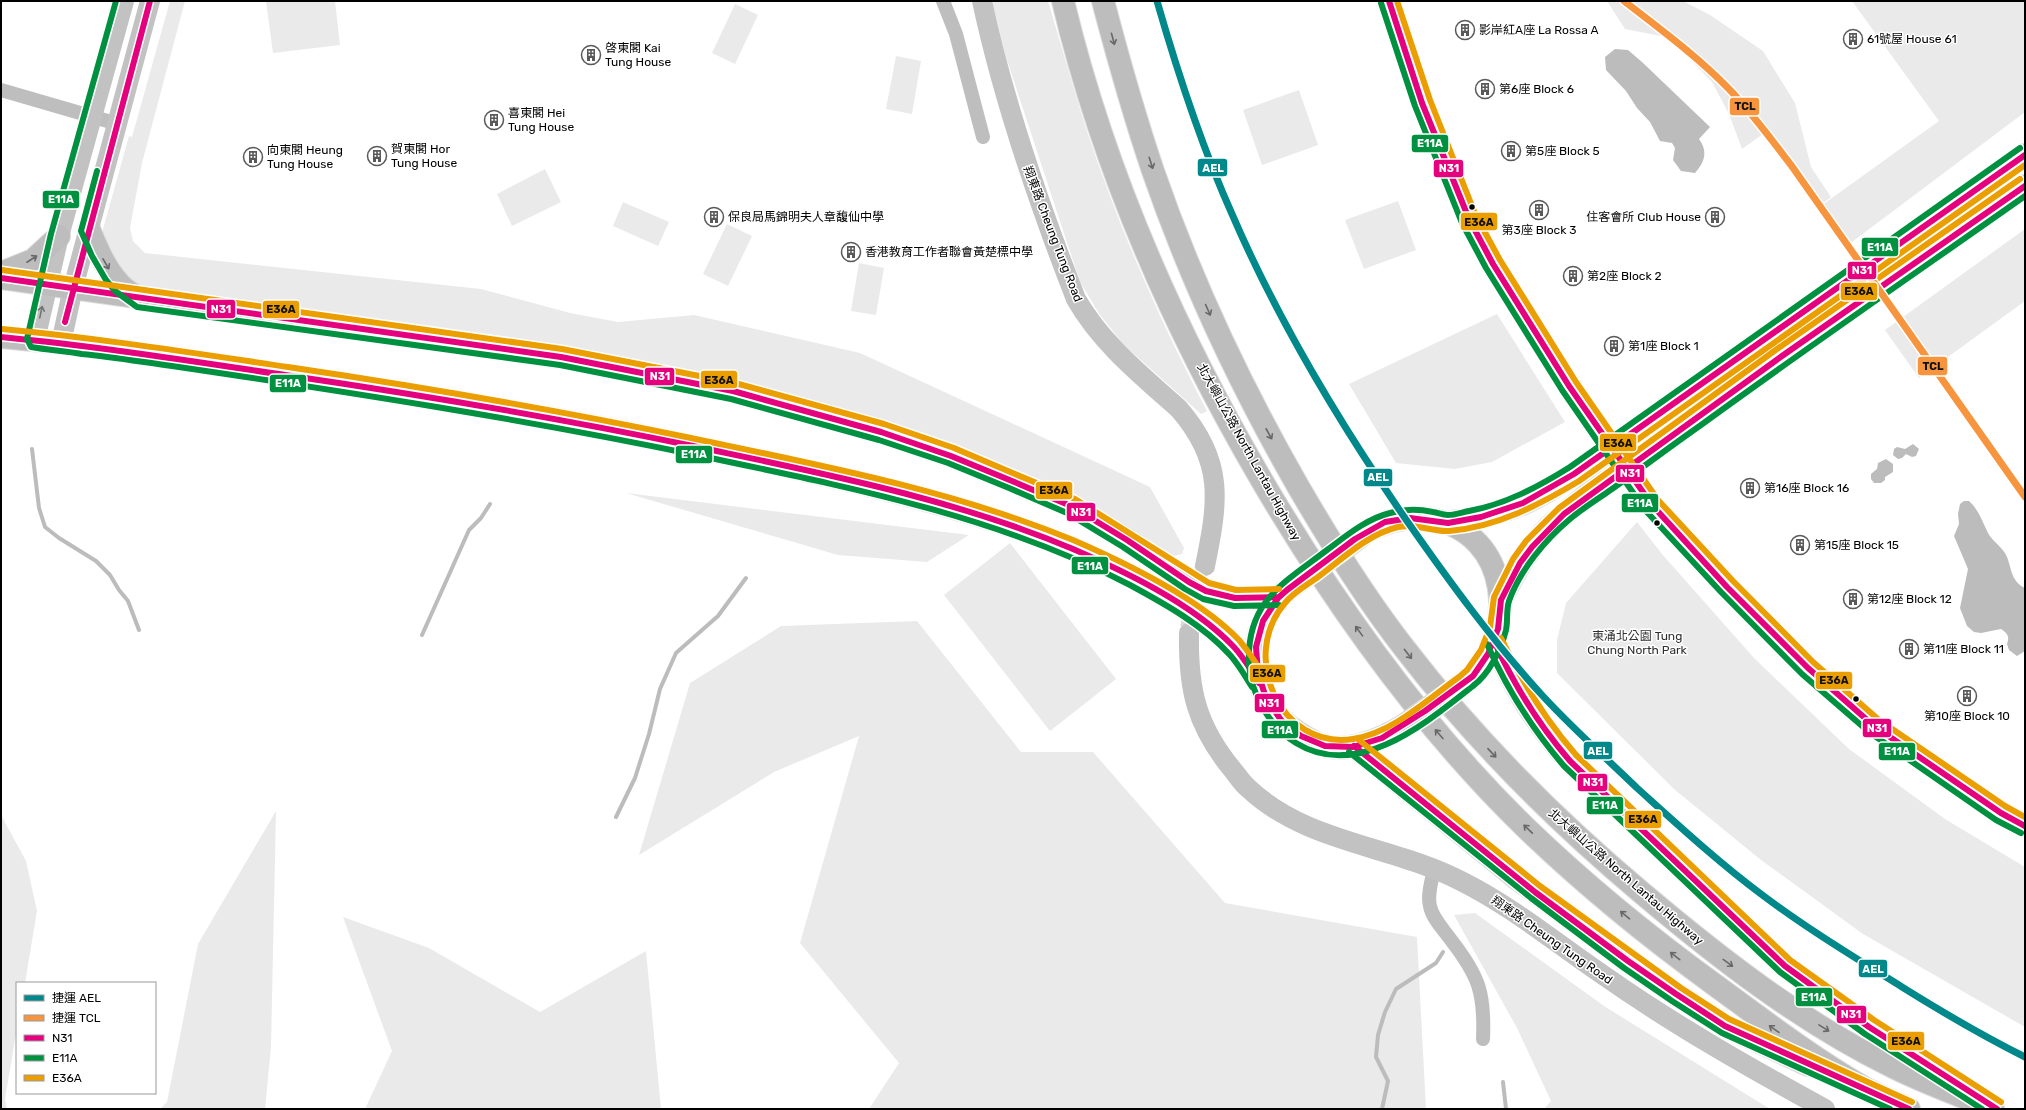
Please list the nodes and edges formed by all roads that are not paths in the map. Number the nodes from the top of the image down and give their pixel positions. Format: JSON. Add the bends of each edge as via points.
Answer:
{"nodes":[{"id":1,"x":124,"y":1,"type":"edge"},
{"id":2,"x":150,"y":1,"type":"edge"},
{"id":3,"x":943,"y":1,"type":"edge"},
{"id":4,"x":982,"y":1,"type":"edge"},
{"id":5,"x":1063,"y":1,"type":"edge"},
{"id":6,"x":1103,"y":1,"type":"edge"},
{"id":7,"x":1390,"y":1,"type":"edge"},
{"id":8,"x":1,"y":90,"type":"edge"},
{"id":9,"x":91,"y":115,"type":"junction"},
{"id":10,"x":118,"y":124,"type":"junction"},
{"id":11,"x":983,"y":137,"type":"dead end"},
{"id":12,"x":2025,"y":155,"type":"edge"},
{"id":13,"x":2025,"y":186,"type":"edge"},
{"id":14,"x":89,"y":229,"type":"junction"},
{"id":15,"x":59,"y":236,"type":"junction"},
{"id":16,"x":1,"y":273,"type":"edge"},
{"id":17,"x":1,"y":278,"type":"edge"},
{"id":18,"x":47,"y":285,"type":"junction"},
{"id":19,"x":73,"y":288,"type":"junction"},
{"id":20,"x":140,"y":299,"type":"junction"},
{"id":21,"x":1,"y":337,"type":"edge"},
{"id":22,"x":35,"y":340,"type":"junction"},
{"id":23,"x":61,"y":343,"type":"junction"},
{"id":24,"x":1446,"y":523,"type":"junction"},
{"id":25,"x":1205,"y":566,"type":"tunnel mouth"},
{"id":26,"x":1279,"y":597,"type":"junction"},
{"id":27,"x":1501,"y":600,"type":"junction"},
{"id":28,"x":1189,"y":633,"type":"tunnel mouth"},
{"id":29,"x":1494,"y":641,"type":"junction"},
{"id":30,"x":1260,"y":683,"type":"junction"},
{"id":31,"x":1354,"y":746,"type":"junction"},
{"id":32,"x":2025,"y":826,"type":"edge"},
{"id":33,"x":1434,"y":870,"type":"junction"},
{"id":34,"x":1483,"y":1039,"type":"dead end"},
{"id":35,"x":1866,"y":1088,"type":"junction"},
{"id":36,"x":1825,"y":1109,"type":"edge"},
{"id":37,"x":1909,"y":1109,"type":"edge"},
{"id":38,"x":1993,"y":1109,"type":"edge"},
{"id":39,"x":1997,"y":1109,"type":"edge"}],
"edges":[{"from":1,"to":9,"type":"main road"},
{"from":2,"to":10,"type":"main road"},
{"from":3,"to":11,"type":"street","via":[[956,34]]},
{"from":4,"to":25,"type":"main road","name":"翔東路 Cheung Tung Road","via":[[992,47],[1024,159],[1076,299],[1103,339],[1179,409],[1206,449],[1216,492]]},
{"from":35,"to":5,"type":"main road","name":"北大嶼山公路 North Lantau Highway","one_way":true,"via":[[1782,1034],[1684,962],[1560,859],[1526,828],[1463,762],[1377,657],[1292,532],[1239,441],[1187,340],[1153,266],[1120,184],[1094,111]]},
{"from":6,"to":38,"type":"main road","name":"北大嶼山公路 North Lantau Highway","one_way":true,"via":[[1129,98],[1154,174],[1192,275],[1223,343],[1266,429],[1321,525],[1374,606],[1429,679],[1508,770],[1579,839],[1723,959],[1791,1007],[1888,1065],[1921,1081]]},
{"from":7,"to":32,"type":"main road","via":[[1408,65],[1469,219],[1493,264],[1569,386],[1652,505],[1808,668],[1870,722],[2001,813]]},
{"from":8,"to":9,"type":"street"},
{"from":9,"to":10,"type":"street"},
{"from":9,"to":15,"type":"main road"},
{"from":10,"to":14,"type":"main road"},
{"from":12,"to":24,"type":"main road","bridge":true,"via":[[1574,474],[1539,496],[1508,510]]},
{"from":13,"to":27,"type":"main road","bridge":true,"via":[[1589,494],[1554,523],[1527,553]]},
{"from":14,"to":19,"type":"main road"},
{"from":14,"to":20,"type":"main road","one_way":true,"via":[[112,275],[120,285]]},
{"from":16,"to":15,"type":"main road","one_way":true,"via":[[33,260]]},
{"from":15,"to":18,"type":"main road"},
{"from":17,"to":18,"type":"main road"},
{"from":18,"to":19,"type":"main road"},
{"from":22,"to":18,"type":"main road","one_way":true},
{"from":19,"to":20,"type":"main road"},
{"from":19,"to":23,"type":"main road"},
{"from":20,"to":26,"type":"main road","via":[[561,357],[733,391],[880,432],[951,456],[1012,481],[1071,506],[1206,591],[1235,598]]},
{"from":21,"to":22,"type":"main road"},
{"from":22,"to":23,"type":"main road"},
{"from":23,"to":30,"type":"main road","via":[[443,398],[568,420],[835,476],[976,515],[1050,540],[1113,568],[1159,593],[1220,634]]},
{"from":24,"to":26,"type":"main road","bridge":true,"via":[[1421,518],[1398,519],[1378,525]]},
{"from":24,"to":27,"type":"main road","via":[[1469,537],[1484,552],[1494,569]]},
{"from":26,"to":30,"type":"main road","via":[[1263,618],[1257,638],[1255,658]]},
{"from":27,"to":29,"type":"main road"},
{"from":28,"to":33,"type":"main road","name":"翔東路 Cheung Tung Road","via":[[1192,690],[1201,721],[1216,750],[1247,787],[1268,805],[1320,832]]},
{"from":29,"to":31,"type":"main road","bridge":true,"via":[[1481,665],[1464,683],[1403,726]]},
{"from":29,"to":39,"type":"main road","via":[[1518,692],[1551,740],[1784,966],[1869,1027]]},
{"from":30,"to":31,"type":"main road","via":[[1274,710],[1297,733],[1327,746]]},
{"from":31,"to":35,"type":"main road","via":[[1515,877],[1699,1010],[1725,1026],[1841,1080]]},
{"from":33,"to":34,"type":"street","via":[[1430,906],[1440,925],[1467,959],[1474,974],[1482,997]]},
{"from":33,"to":36,"type":"main road","name":"翔東路 Cheung Tung Road","via":[[1457,879],[1512,910],[1606,978],[1674,1022],[1738,1062]]},
{"from":35,"to":37,"type":"main road","name":"北大嶼山公路 North Lantau Highway"}]}
